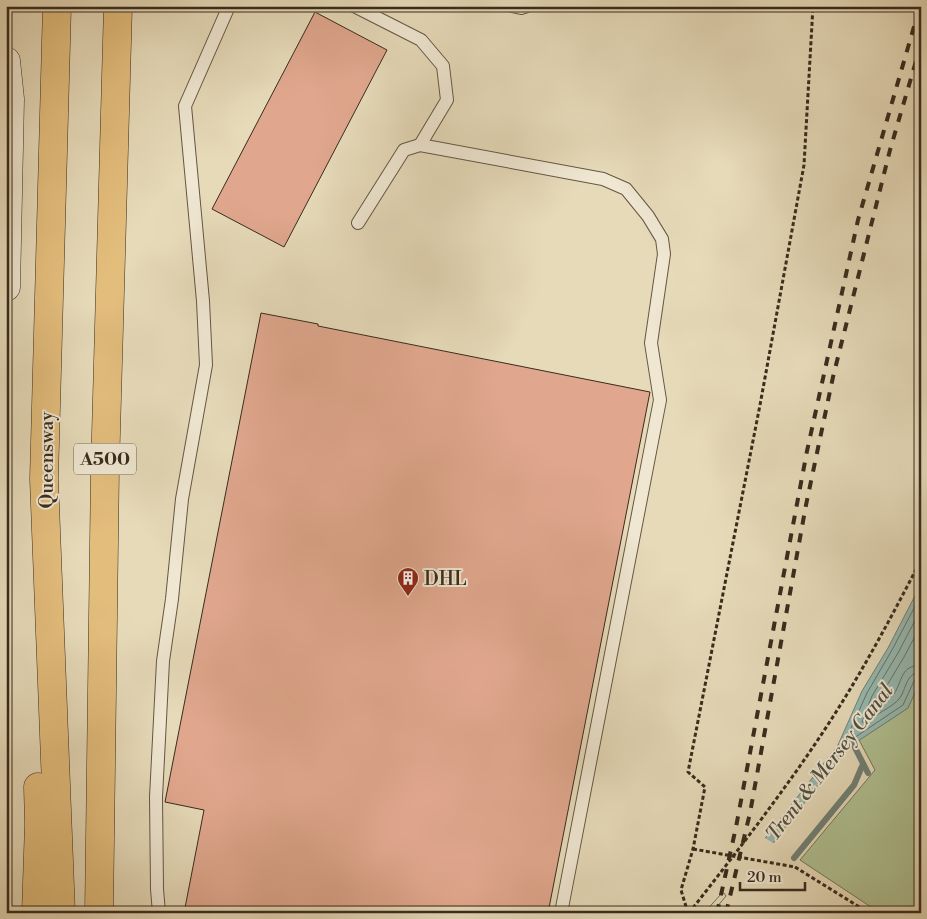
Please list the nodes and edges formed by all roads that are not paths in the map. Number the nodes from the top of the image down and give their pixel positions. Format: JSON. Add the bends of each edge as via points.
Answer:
{"nodes":[{"id":1,"x":57,"y":6,"type":"edge"},
{"id":2,"x":118,"y":6,"type":"edge"},
{"id":3,"x":131,"y":6,"type":"edge"},
{"id":4,"x":229,"y":6,"type":"edge"},
{"id":5,"x":354,"y":6,"type":"edge"},
{"id":6,"x":512,"y":6,"type":"edge"},
{"id":7,"x":527,"y":6,"type":"edge"},
{"id":8,"x":6,"y":61,"type":"edge"},
{"id":9,"x":420,"y":145,"type":"junction"},
{"id":10,"x":112,"y":218,"type":"junction"},
{"id":11,"x":358,"y":223,"type":"dead end"},
{"id":12,"x":6,"y":287,"type":"edge"},
{"id":13,"x":105,"y":470,"type":"junction"},
{"id":14,"x":44,"y":479,"type":"junction"},
{"id":15,"x":36,"y":913,"type":"edge"},
{"id":16,"x":62,"y":913,"type":"edge"},
{"id":17,"x":99,"y":913,"type":"edge"},
{"id":18,"x":118,"y":913,"type":"edge"},
{"id":19,"x":160,"y":913,"type":"edge"},
{"id":20,"x":561,"y":913,"type":"edge"}],
"edges":[{"from":1,"to":14,"type":"highway","name":"Queensway"},
{"from":2,"to":10,"type":"highway","number":"A500"},
{"from":3,"to":10,"type":"highway"},
{"from":4,"to":19,"type":"lane","via":[[185,106],[206,365],[182,499],[163,661],[156,796]]},
{"from":5,"to":9,"type":"lane","via":[[421,40],[443,66],[447,100]]},
{"from":6,"to":7,"type":"lane"},
{"from":8,"to":12,"type":"street","via":[[10,99]]},
{"from":9,"to":11,"type":"lane","via":[[404,150]]},
{"from":9,"to":20,"type":"lane","via":[[603,180],[626,189],[662,239],[664,254],[651,342],[660,400]]},
{"from":10,"to":13,"type":"highway","number":"A500"},
{"from":13,"to":17,"type":"highway","number":"A500"},
{"from":13,"to":18,"type":"highway"},
{"from":14,"to":15,"type":"highway","via":[[33,639],[39,824]]},
{"from":14,"to":16,"type":"highway","name":"Queensway"}]}
